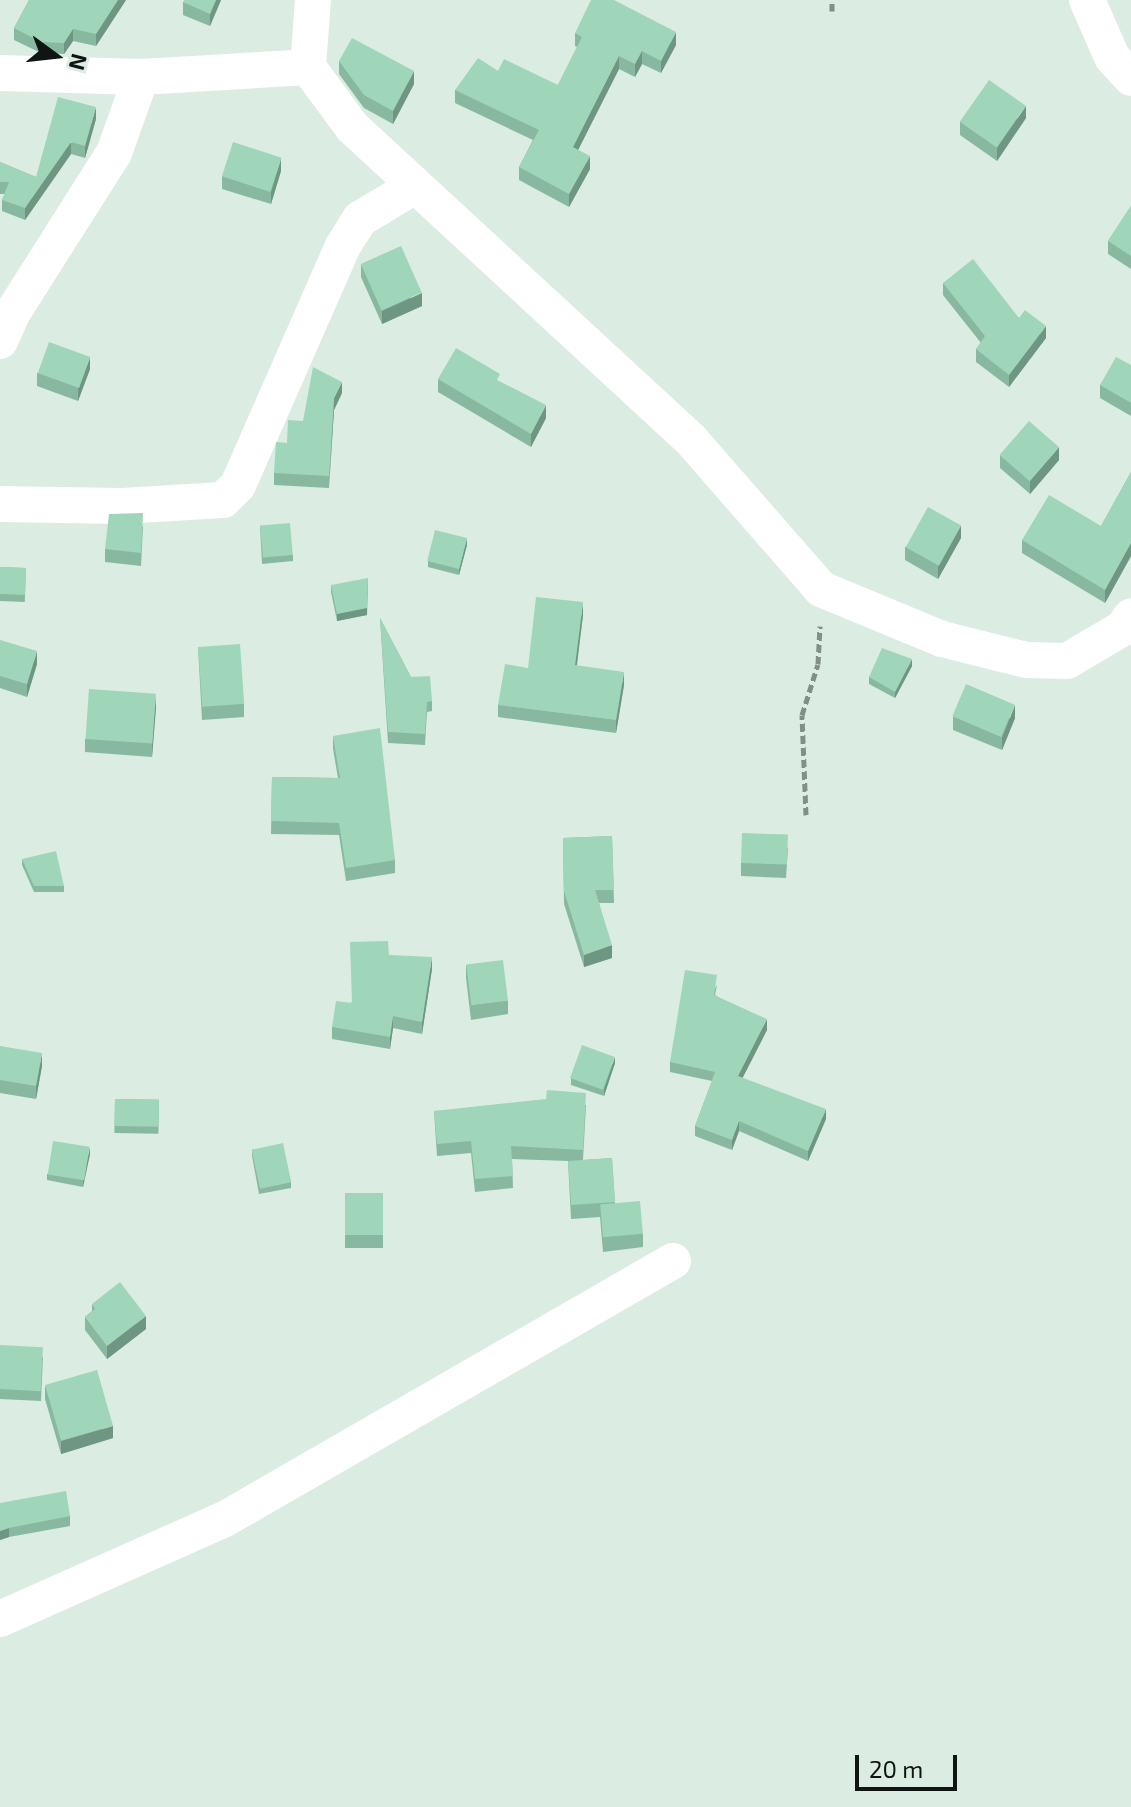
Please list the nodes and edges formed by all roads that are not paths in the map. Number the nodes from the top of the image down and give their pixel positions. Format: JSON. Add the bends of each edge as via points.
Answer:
{"nodes":[{"id":1,"x":313,"y":0,"type":"edge"},
{"id":2,"x":1087,"y":0,"type":"edge"},
{"id":3,"x":308,"y":67,"type":"junction"},
{"id":4,"x":0,"y":73,"type":"edge"},
{"id":5,"x":141,"y":77,"type":"junction"},
{"id":6,"x":1131,"y":78,"type":"edge"},
{"id":7,"x":413,"y":187,"type":"junction"},
{"id":8,"x":0,"y":341,"type":"edge"},
{"id":9,"x":0,"y":504,"type":"edge"},
{"id":10,"x":1131,"y":616,"type":"edge"},
{"id":11,"x":673,"y":1261,"type":"dead end"},
{"id":12,"x":0,"y":1619,"type":"edge"}],
"edges":[{"from":1,"to":3,"type":"street"},
{"from":2,"to":6,"type":"street","via":[[1112,57]]},
{"from":3,"to":5,"type":"street"},
{"from":3,"to":7,"type":"street","via":[[352,127]]},
{"from":4,"to":5,"type":"street"},
{"from":5,"to":8,"type":"street","via":[[114,153]]},
{"from":7,"to":9,"type":"street","via":[[360,219],[343,246],[238,485],[223,500],[122,506]]},
{"from":7,"to":10,"type":"street","via":[[550,306],[692,441],[821,589],[942,639],[1026,660],[1067,661],[1123,628]]},
{"from":11,"to":12,"type":"street","via":[[225,1519]]}]}
